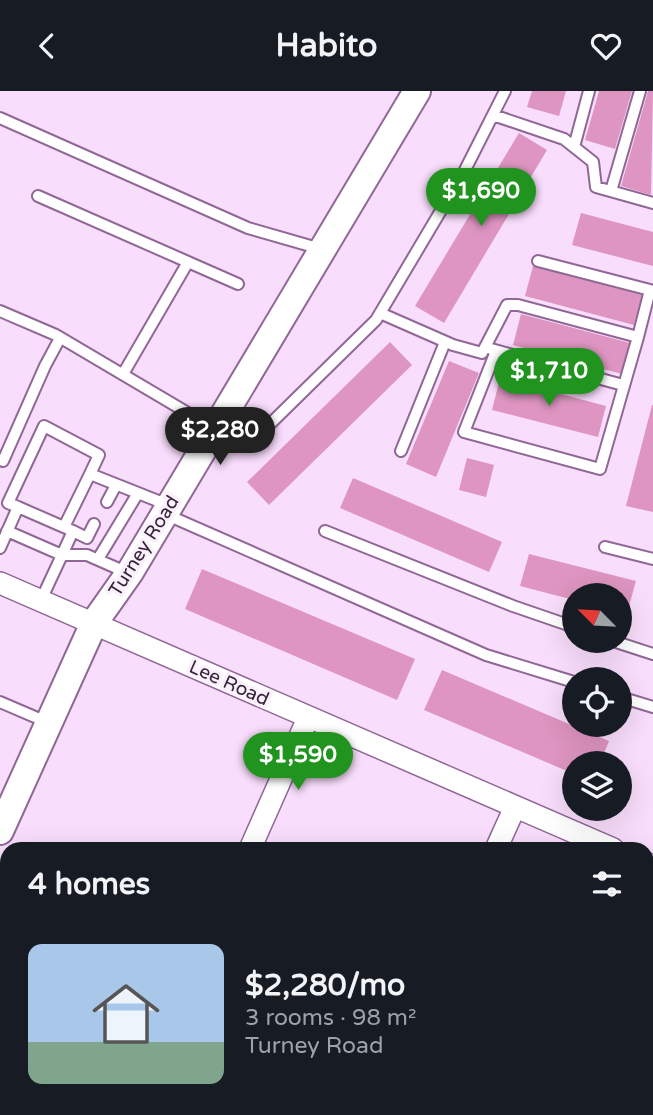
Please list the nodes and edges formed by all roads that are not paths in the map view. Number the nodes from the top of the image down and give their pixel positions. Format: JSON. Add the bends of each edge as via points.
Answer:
{"nodes":[{"id":1,"x":418,"y":91,"type":"edge"},
{"id":2,"x":505,"y":91,"type":"edge"},
{"id":3,"x":589,"y":91,"type":"edge"},
{"id":4,"x":640,"y":91,"type":"edge"},
{"id":5,"x":493,"y":115,"type":"junction"},
{"id":6,"x":0,"y":118,"type":"edge"},
{"id":7,"x":574,"y":147,"type":"junction"},
{"id":8,"x":611,"y":191,"type":"junction"},
{"id":9,"x":38,"y":196,"type":"dead end"},
{"id":10,"x":653,"y":203,"type":"edge"},
{"id":11,"x":321,"y":250,"type":"junction"},
{"id":12,"x":538,"y":261,"type":"dead end"},
{"id":13,"x":188,"y":262,"type":"junction"},
{"id":14,"x":238,"y":284,"type":"dead end"},
{"id":15,"x":652,"y":291,"type":"edge"},
{"id":16,"x":0,"y":311,"type":"edge"},
{"id":17,"x":380,"y":313,"type":"junction"},
{"id":18,"x":638,"y":337,"type":"junction"},
{"id":19,"x":60,"y":338,"type":"junction"},
{"id":20,"x":445,"y":342,"type":"junction"},
{"id":21,"x":491,"y":349,"type":"junction"},
{"id":22,"x":123,"y":375,"type":"junction"},
{"id":23,"x":623,"y":385,"type":"junction"},
{"id":24,"x":220,"y":421,"type":"junction"},
{"id":25,"x":401,"y":451,"type":"dead end"},
{"id":26,"x":3,"y":461,"type":"dead end"},
{"id":27,"x":90,"y":474,"type":"junction"},
{"id":28,"x":116,"y":485,"type":"junction"},
{"id":29,"x":138,"y":493,"type":"junction"},
{"id":30,"x":107,"y":502,"type":"dead end"},
{"id":31,"x":18,"y":507,"type":"junction"},
{"id":32,"x":167,"y":510,"type":"junction"},
{"id":33,"x":94,"y":524,"type":"dead end"},
{"id":34,"x":68,"y":529,"type":"junction"},
{"id":35,"x":7,"y":531,"type":"junction"},
{"id":36,"x":325,"y":531,"type":"dead end"},
{"id":37,"x":87,"y":538,"type":"junction"},
{"id":38,"x":106,"y":547,"type":"junction"},
{"id":39,"x":605,"y":547,"type":"dead end"},
{"id":40,"x":0,"y":548,"type":"edge"},
{"id":41,"x":62,"y":555,"type":"junction"},
{"id":42,"x":98,"y":559,"type":"junction"},
{"id":43,"x":653,"y":559,"type":"edge"},
{"id":44,"x":130,"y":574,"type":"junction"},
{"id":45,"x":0,"y":583,"type":"edge"},
{"id":46,"x":41,"y":600,"type":"junction"},
{"id":47,"x":94,"y":623,"type":"junction"},
{"id":48,"x":562,"y":623,"type":"edge"},
{"id":49,"x":632,"y":647,"type":"edge"},
{"id":50,"x":653,"y":654,"type":"edge"},
{"id":51,"x":562,"y":679,"type":"edge"},
{"id":52,"x":632,"y":701,"type":"edge"},
{"id":53,"x":0,"y":702,"type":"edge"},
{"id":54,"x":653,"y":707,"type":"edge"},
{"id":55,"x":308,"y":718,"type":"junction"},
{"id":56,"x":49,"y":723,"type":"junction"},
{"id":57,"x":515,"y":807,"type":"junction"},
{"id":58,"x":0,"y":831,"type":"edge"},
{"id":59,"x":253,"y":842,"type":"edge"},
{"id":60,"x":499,"y":842,"type":"edge"},
{"id":61,"x":597,"y":842,"type":"edge"}],
"edges":[{"from":1,"to":11,"type":"street","name":"Turney Road"},
{"from":2,"to":5,"type":"lane"},
{"from":3,"to":7,"type":"lane"},
{"from":4,"to":8,"type":"lane"},
{"from":5,"to":7,"type":"lane","via":[[564,139]]},
{"from":5,"to":17,"type":"lane","via":[[466,170]]},
{"from":6,"to":11,"type":"lane","via":[[248,228]]},
{"from":7,"to":8,"type":"lane","via":[[593,162],[596,187]]},
{"from":8,"to":10,"type":"lane"},
{"from":9,"to":13,"type":"lane"},
{"from":11,"to":24,"type":"street","name":"Turney Road"},
{"from":12,"to":15,"type":"lane"},
{"from":13,"to":14,"type":"lane"},
{"from":13,"to":22,"type":"lane"},
{"from":15,"to":18,"type":"lane"},
{"from":16,"to":19,"type":"lane"},
{"from":17,"to":20,"type":"lane"},
{"from":17,"to":24,"type":"lane","via":[[269,425]]},
{"from":18,"to":21,"type":"lane","via":[[507,305]]},
{"from":18,"to":23,"type":"lane"},
{"from":19,"to":22,"type":"lane"},
{"from":19,"to":26,"type":"lane"},
{"from":20,"to":21,"type":"lane","via":[[482,353]]},
{"from":20,"to":25,"type":"lane"},
{"from":21,"to":23,"type":"lane"},
{"from":21,"to":23,"type":"lane","via":[[464,432],[600,469]]},
{"from":22,"to":24,"type":"lane"},
{"from":24,"to":32,"type":"street","name":"Turney Road"},
{"from":27,"to":28,"type":"lane"},
{"from":27,"to":31,"type":"lane","via":[[99,455],[44,426],[8,503]]},
{"from":27,"to":34,"type":"lane"},
{"from":28,"to":29,"type":"lane"},
{"from":28,"to":30,"type":"lane"},
{"from":29,"to":32,"type":"lane"},
{"from":29,"to":38,"type":"lane"},
{"from":31,"to":34,"type":"lane"},
{"from":31,"to":35,"type":"lane"},
{"from":32,"to":44,"type":"street","name":"Turney Road"},
{"from":32,"to":51,"type":"lane","via":[[486,655]]},
{"from":33,"to":37,"type":"lane"},
{"from":34,"to":37,"type":"lane"},
{"from":34,"to":41,"type":"lane"},
{"from":35,"to":40,"type":"lane"},
{"from":35,"to":41,"type":"lane"},
{"from":36,"to":48,"type":"lane"},
{"from":37,"to":38,"type":"lane"},
{"from":38,"to":42,"type":"lane"},
{"from":39,"to":43,"type":"lane"},
{"from":41,"to":42,"type":"lane"},
{"from":41,"to":46,"type":"lane"},
{"from":42,"to":44,"type":"lane"},
{"from":44,"to":47,"type":"street","name":"Turney Road"},
{"from":45,"to":46,"type":"street","name":"Lee Road"},
{"from":46,"to":47,"type":"street","name":"Lee Road"},
{"from":47,"to":55,"type":"street","name":"Lee Road"},
{"from":47,"to":56,"type":"street","name":"Turney Road"},
{"from":49,"to":50,"type":"lane"},
{"from":52,"to":54,"type":"lane"},
{"from":53,"to":56,"type":"lane"},
{"from":55,"to":57,"type":"street","name":"Lee Road"},
{"from":55,"to":59,"type":"street"},
{"from":56,"to":58,"type":"street","name":"Turney Road"},
{"from":57,"to":60,"type":"street"},
{"from":57,"to":61,"type":"street","name":"Lee Road"}]}
